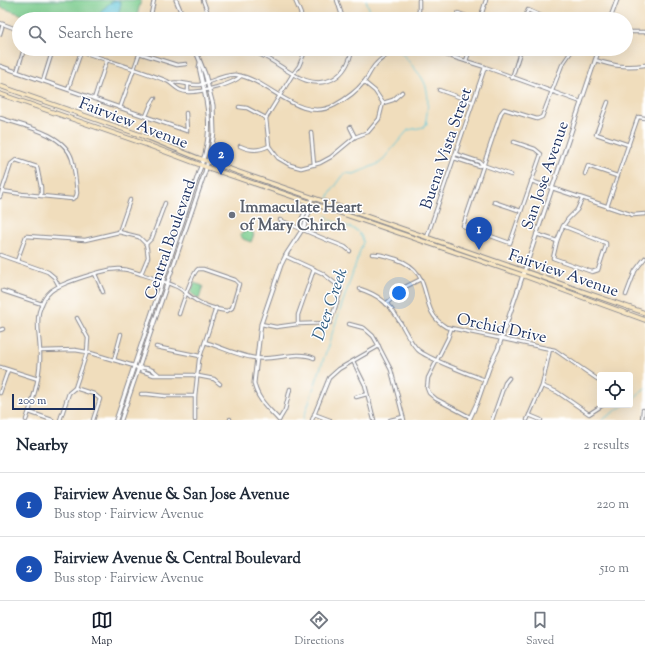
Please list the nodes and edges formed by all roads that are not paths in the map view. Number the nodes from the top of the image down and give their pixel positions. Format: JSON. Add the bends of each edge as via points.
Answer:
{"nodes":[{"id":1,"x":154,"y":0,"type":"edge"},
{"id":2,"x":176,"y":0,"type":"edge"},
{"id":3,"x":203,"y":0,"type":"edge"},
{"id":4,"x":295,"y":0,"type":"edge"},
{"id":5,"x":337,"y":0,"type":"edge"},
{"id":6,"x":419,"y":0,"type":"edge"},
{"id":7,"x":486,"y":0,"type":"edge"},
{"id":8,"x":617,"y":0,"type":"edge"},
{"id":9,"x":151,"y":12,"type":"edge"},
{"id":10,"x":181,"y":12,"type":"edge"},
{"id":11,"x":207,"y":12,"type":"edge"},
{"id":12,"x":300,"y":12,"type":"edge"},
{"id":13,"x":341,"y":12,"type":"edge"},
{"id":14,"x":419,"y":12,"type":"edge"},
{"id":15,"x":482,"y":12,"type":"edge"},
{"id":16,"x":613,"y":12,"type":"edge"},
{"id":17,"x":2,"y":23,"type":"edge"},
{"id":18,"x":12,"y":27,"type":"edge"},
{"id":19,"x":633,"y":32,"type":"edge"},
{"id":20,"x":645,"y":32,"type":"edge"},
{"id":21,"x":0,"y":34,"type":"edge"},
{"id":22,"x":22,"y":56,"type":"edge"},
{"id":23,"x":51,"y":56,"type":"edge"},
{"id":24,"x":80,"y":56,"type":"edge"},
{"id":25,"x":94,"y":56,"type":"edge"},
{"id":26,"x":138,"y":56,"type":"edge"},
{"id":27,"x":148,"y":56,"type":"edge"},
{"id":28,"x":198,"y":56,"type":"edge"},
{"id":29,"x":263,"y":56,"type":"edge"},
{"id":30,"x":303,"y":56,"type":"edge"},
{"id":31,"x":350,"y":56,"type":"edge"},
{"id":32,"x":386,"y":56,"type":"edge"},
{"id":33,"x":450,"y":56,"type":"edge"},
{"id":34,"x":468,"y":56,"type":"edge"},
{"id":35,"x":519,"y":56,"type":"edge"},
{"id":36,"x":568,"y":56,"type":"edge"},
{"id":37,"x":597,"y":56,"type":"edge"},
{"id":38,"x":107,"y":60,"type":"junction"},
{"id":39,"x":596,"y":60,"type":"junction"},
{"id":40,"x":466,"y":61,"type":"junction"},
{"id":41,"x":200,"y":63,"type":"junction"},
{"id":42,"x":186,"y":64,"type":"dead end"},
{"id":43,"x":645,"y":65,"type":"edge"},
{"id":44,"x":0,"y":66,"type":"edge"},
{"id":45,"x":485,"y":67,"type":"junction"},
{"id":46,"x":134,"y":69,"type":"junction"},
{"id":47,"x":16,"y":72,"type":"junction"},
{"id":48,"x":293,"y":74,"type":"junction"},
{"id":49,"x":229,"y":76,"type":"junction"},
{"id":50,"x":241,"y":76,"type":"junction"},
{"id":51,"x":221,"y":78,"type":"junction"},
{"id":52,"x":512,"y":78,"type":"junction"},
{"id":53,"x":43,"y":81,"type":"junction"},
{"id":54,"x":181,"y":82,"type":"junction"},
{"id":55,"x":208,"y":82,"type":"junction"},
{"id":56,"x":230,"y":82,"type":"junction"},
{"id":57,"x":364,"y":82,"type":"junction"},
{"id":58,"x":171,"y":83,"type":"junction"},
{"id":59,"x":188,"y":84,"type":"junction"},
{"id":60,"x":203,"y":84,"type":"junction"},
{"id":61,"x":223,"y":85,"type":"junction"},
{"id":62,"x":0,"y":86,"type":"edge"},
{"id":63,"x":68,"y":89,"type":"junction"},
{"id":64,"x":209,"y":89,"type":"junction"},
{"id":65,"x":179,"y":90,"type":"junction"},
{"id":66,"x":205,"y":90,"type":"junction"},
{"id":67,"x":439,"y":90,"type":"dead end"},
{"id":68,"x":16,"y":91,"type":"junction"},
{"id":69,"x":188,"y":92,"type":"junction"},
{"id":70,"x":402,"y":92,"type":"dead end"},
{"id":71,"x":552,"y":92,"type":"junction"},
{"id":72,"x":0,"y":95,"type":"edge"},
{"id":73,"x":279,"y":96,"type":"junction"},
{"id":74,"x":155,"y":98,"type":"dead end"},
{"id":75,"x":94,"y":99,"type":"junction"},
{"id":76,"x":473,"y":102,"type":"junction"},
{"id":77,"x":581,"y":102,"type":"junction"},
{"id":78,"x":608,"y":102,"type":"dead end"},
{"id":79,"x":383,"y":103,"type":"junction"},
{"id":80,"x":239,"y":107,"type":"dead end"},
{"id":81,"x":120,"y":108,"type":"junction"},
{"id":82,"x":186,"y":113,"type":"dead end"},
{"id":83,"x":146,"y":116,"type":"junction"},
{"id":84,"x":0,"y":118,"type":"edge"},
{"id":85,"x":266,"y":118,"type":"junction"},
{"id":86,"x":645,"y":118,"type":"edge"},
{"id":87,"x":350,"y":127,"type":"dead end"},
{"id":88,"x":311,"y":132,"type":"dead end"},
{"id":89,"x":355,"y":137,"type":"junction"},
{"id":90,"x":514,"y":142,"type":"dead end"},
{"id":91,"x":629,"y":145,"type":"junction"},
{"id":92,"x":240,"y":146,"type":"dead end"},
{"id":93,"x":269,"y":146,"type":"junction"},
{"id":94,"x":456,"y":154,"type":"junction"},
{"id":95,"x":454,"y":158,"type":"junction"},
{"id":96,"x":203,"y":160,"type":"junction"},
{"id":97,"x":208,"y":162,"type":"junction"},
{"id":98,"x":201,"y":165,"type":"junction"},
{"id":99,"x":483,"y":165,"type":"junction"},
{"id":100,"x":314,"y":166,"type":"junction"},
{"id":101,"x":206,"y":167,"type":"junction"},
{"id":102,"x":585,"y":174,"type":"dead end"},
{"id":103,"x":511,"y":175,"type":"dead end"},
{"id":104,"x":617,"y":176,"type":"junction"},
{"id":105,"x":531,"y":181,"type":"junction"},
{"id":106,"x":552,"y":188,"type":"junction"},
{"id":107,"x":2,"y":191,"type":"junction"},
{"id":108,"x":41,"y":196,"type":"junction"},
{"id":109,"x":0,"y":197,"type":"edge"},
{"id":110,"x":312,"y":198,"type":"junction"},
{"id":111,"x":582,"y":199,"type":"junction"},
{"id":112,"x":130,"y":200,"type":"dead end"},
{"id":113,"x":494,"y":202,"type":"dead end"},
{"id":114,"x":165,"y":203,"type":"dead end"},
{"id":115,"x":310,"y":203,"type":"junction"},
{"id":116,"x":607,"y":207,"type":"junction"},
{"id":117,"x":521,"y":212,"type":"junction"},
{"id":118,"x":645,"y":214,"type":"edge"},
{"id":119,"x":280,"y":220,"type":"dead end"},
{"id":120,"x":563,"y":226,"type":"junction"},
{"id":121,"x":302,"y":229,"type":"junction"},
{"id":122,"x":119,"y":232,"type":"junction"},
{"id":123,"x":536,"y":234,"type":"junction"},
{"id":124,"x":427,"y":237,"type":"junction"},
{"id":125,"x":557,"y":241,"type":"junction"},
{"id":126,"x":146,"y":244,"type":"junction"},
{"id":127,"x":350,"y":251,"type":"dead end"},
{"id":128,"x":372,"y":254,"type":"dead end"},
{"id":129,"x":0,"y":255,"type":"edge"},
{"id":130,"x":285,"y":256,"type":"junction"},
{"id":131,"x":645,"y":258,"type":"edge"},
{"id":132,"x":17,"y":261,"type":"junction"},
{"id":133,"x":314,"y":269,"type":"junction"},
{"id":134,"x":524,"y":270,"type":"junction"},
{"id":135,"x":96,"y":274,"type":"junction"},
{"id":136,"x":141,"y":274,"type":"junction"},
{"id":137,"x":523,"y":276,"type":"junction"},
{"id":138,"x":421,"y":279,"type":"junction"},
{"id":139,"x":162,"y":281,"type":"junction"},
{"id":140,"x":167,"y":283,"type":"junction"},
{"id":141,"x":59,"y":286,"type":"junction"},
{"id":142,"x":360,"y":289,"type":"dead end"},
{"id":143,"x":3,"y":292,"type":"dead end"},
{"id":144,"x":103,"y":292,"type":"dead end"},
{"id":145,"x":187,"y":294,"type":"junction"},
{"id":146,"x":626,"y":295,"type":"dead end"},
{"id":147,"x":42,"y":304,"type":"junction"},
{"id":148,"x":386,"y":304,"type":"junction"},
{"id":149,"x":216,"y":308,"type":"junction"},
{"id":150,"x":645,"y":313,"type":"edge"},
{"id":151,"x":179,"y":314,"type":"dead end"},
{"id":152,"x":77,"y":318,"type":"dead end"},
{"id":153,"x":645,"y":320,"type":"edge"},
{"id":154,"x":261,"y":324,"type":"junction"},
{"id":155,"x":298,"y":324,"type":"junction"},
{"id":156,"x":349,"y":324,"type":"dead end"},
{"id":157,"x":451,"y":329,"type":"junction"},
{"id":158,"x":121,"y":334,"type":"dead end"},
{"id":159,"x":502,"y":339,"type":"junction"},
{"id":160,"x":205,"y":342,"type":"junction"},
{"id":161,"x":379,"y":346,"type":"junction"},
{"id":162,"x":156,"y":347,"type":"dead end"},
{"id":163,"x":550,"y":349,"type":"junction"},
{"id":164,"x":40,"y":351,"type":"junction"},
{"id":165,"x":87,"y":352,"type":"junction"},
{"id":166,"x":200,"y":356,"type":"junction"},
{"id":167,"x":256,"y":358,"type":"junction"},
{"id":168,"x":314,"y":358,"type":"dead end"},
{"id":169,"x":114,"y":360,"type":"junction"},
{"id":170,"x":437,"y":360,"type":"junction"},
{"id":171,"x":353,"y":361,"type":"junction"},
{"id":172,"x":134,"y":366,"type":"junction"},
{"id":173,"x":0,"y":367,"type":"edge"},
{"id":174,"x":138,"y":368,"type":"junction"},
{"id":175,"x":8,"y":370,"type":"junction"},
{"id":176,"x":197,"y":376,"type":"junction"},
{"id":177,"x":509,"y":378,"type":"dead end"},
{"id":178,"x":38,"y":379,"type":"junction"},
{"id":179,"x":597,"y":379,"type":"edge"},
{"id":180,"x":485,"y":380,"type":"junction"},
{"id":181,"x":220,"y":384,"type":"dead end"},
{"id":182,"x":542,"y":386,"type":"junction"},
{"id":183,"x":75,"y":388,"type":"junction"},
{"id":184,"x":290,"y":389,"type":"dead end"},
{"id":185,"x":0,"y":393,"type":"edge"},
{"id":186,"x":141,"y":394,"type":"dead end"},
{"id":187,"x":367,"y":394,"type":"junction"},
{"id":188,"x":195,"y":396,"type":"junction"},
{"id":189,"x":356,"y":397,"type":"dead end"},
{"id":190,"x":598,"y":408,"type":"edge"},
{"id":191,"x":643,"y":410,"type":"dead end"},
{"id":192,"x":29,"y":412,"type":"junction"},
{"id":193,"x":314,"y":414,"type":"junction"},
{"id":194,"x":529,"y":415,"type":"junction"},
{"id":195,"x":404,"y":418,"type":"edge"},
{"id":196,"x":469,"y":418,"type":"edge"},
{"id":197,"x":26,"y":420,"type":"edge"},
{"id":198,"x":52,"y":420,"type":"edge"},
{"id":199,"x":60,"y":420,"type":"edge"},
{"id":200,"x":93,"y":420,"type":"edge"},
{"id":201,"x":116,"y":420,"type":"edge"},
{"id":202,"x":121,"y":420,"type":"edge"},
{"id":203,"x":195,"y":420,"type":"edge"},
{"id":204,"x":279,"y":420,"type":"edge"},
{"id":205,"x":312,"y":420,"type":"edge"},
{"id":206,"x":330,"y":420,"type":"edge"},
{"id":207,"x":374,"y":420,"type":"edge"},
{"id":208,"x":390,"y":420,"type":"edge"},
{"id":209,"x":492,"y":420,"type":"edge"},
{"id":210,"x":527,"y":420,"type":"edge"},
{"id":211,"x":541,"y":420,"type":"edge"},
{"id":212,"x":642,"y":420,"type":"edge"}],
"edges":[{"from":1,"to":9,"type":"street"},
{"from":2,"to":10,"type":"street"},
{"from":3,"to":11,"type":"street"},
{"from":4,"to":12,"type":"street"},
{"from":5,"to":13,"type":"street"},
{"from":6,"to":14,"type":"street"},
{"from":7,"to":15,"type":"street"},
{"from":8,"to":16,"type":"street"},
{"from":17,"to":18,"type":"street"},
{"from":17,"to":21,"type":"street"},
{"from":19,"to":20,"type":"street"},
{"from":22,"to":47,"type":"street"},
{"from":23,"to":53,"type":"street"},
{"from":24,"to":63,"type":"street"},
{"from":25,"to":38,"type":"street"},
{"from":26,"to":46,"type":"street"},
{"from":27,"to":42,"type":"street","via":[[177,65]]},
{"from":28,"to":41,"type":"street","name":"Central Boulevard"},
{"from":29,"to":48,"type":"street"},
{"from":30,"to":48,"type":"street"},
{"from":31,"to":48,"type":"street","via":[[337,77],[327,82],[307,81]]},
{"from":32,"to":57,"type":"street","via":[[376,64]]},
{"from":33,"to":40,"type":"street"},
{"from":34,"to":40,"type":"street"},
{"from":35,"to":52,"type":"street"},
{"from":36,"to":71,"type":"street"},
{"from":37,"to":39,"type":"street","name":"San Jose Avenue"},
{"from":38,"to":46,"type":"street"},
{"from":38,"to":75,"type":"street"},
{"from":39,"to":43,"type":"street","via":[[630,68]]},
{"from":39,"to":77,"type":"street","name":"San Jose Avenue"},
{"from":40,"to":45,"type":"street"},
{"from":41,"to":55,"type":"street","name":"Central Boulevard"},
{"from":41,"to":60,"type":"street","name":"Central Boulevard"},
{"from":44,"to":47,"type":"street"},
{"from":45,"to":52,"type":"street"},
{"from":45,"to":76,"type":"street","name":"Buena Vista Street"},
{"from":46,"to":58,"type":"street"},
{"from":46,"to":81,"type":"street"},
{"from":47,"to":53,"type":"street"},
{"from":48,"to":73,"type":"street"},
{"from":49,"to":50,"type":"street"},
{"from":49,"to":51,"type":"street"},
{"from":49,"to":56,"type":"street"},
{"from":50,"to":56,"type":"street"},
{"from":50,"to":73,"type":"street","via":[[255,80]]},
{"from":51,"to":55,"type":"street"},
{"from":51,"to":61,"type":"street"},
{"from":52,"to":71,"type":"street"},
{"from":53,"to":63,"type":"street"},
{"from":54,"to":58,"type":"street"},
{"from":54,"to":59,"type":"street"},
{"from":54,"to":65,"type":"street"},
{"from":55,"to":60,"type":"street"},
{"from":55,"to":64,"type":"street","name":"Central Boulevard"},
{"from":56,"to":61,"type":"street"},
{"from":57,"to":73,"type":"street","via":[[346,99],[321,109],[306,109]]},
{"from":57,"to":79,"type":"street","via":[[375,91]]},
{"from":58,"to":65,"type":"street"},
{"from":59,"to":60,"type":"street"},
{"from":59,"to":69,"type":"street"},
{"from":60,"to":66,"type":"street","name":"Central Boulevard"},
{"from":61,"to":64,"type":"street"},
{"from":62,"to":68,"type":"main road","name":"Fairview Avenue"},
{"from":63,"to":75,"type":"street"},
{"from":64,"to":66,"type":"street"},
{"from":64,"to":97,"type":"street","name":"Central Boulevard","via":[[213,105],[214,133]]},
{"from":65,"to":69,"type":"street"},
{"from":66,"to":69,"type":"street"},
{"from":66,"to":96,"type":"street","name":"Central Boulevard","via":[[209,133]]},
{"from":67,"to":76,"type":"street"},
{"from":68,"to":72,"type":"main road","via":[[8,90]]},
{"from":68,"to":96,"type":"main road","name":"Fairview Avenue"},
{"from":70,"to":79,"type":"street","via":[[393,100]]},
{"from":71,"to":77,"type":"street"},
{"from":71,"to":99,"type":"street","via":[[542,117],[537,119],[504,109]]},
{"from":72,"to":98,"type":"main road","name":"Fairview Avenue"},
{"from":73,"to":85,"type":"street"},
{"from":74,"to":83,"type":"street"},
{"from":75,"to":81,"type":"street"},
{"from":76,"to":94,"type":"street","name":"Buena Vista Street"},
{"from":77,"to":106,"type":"street","name":"San Jose Avenue"},
{"from":78,"to":91,"type":"street","via":[[596,134]]},
{"from":79,"to":89,"type":"street","via":[[375,125],[368,132]]},
{"from":80,"to":85,"type":"street","via":[[247,108]]},
{"from":81,"to":83,"type":"street"},
{"from":82,"to":83,"type":"street","via":[[187,131]]},
{"from":84,"to":108,"type":"street","via":[[52,136],[61,142],[70,154],[76,197],[72,199]]},
{"from":85,"to":93,"type":"street"},
{"from":86,"to":91,"type":"street","via":[[638,117]]},
{"from":87,"to":89,"type":"street"},
{"from":88,"to":100,"type":"street"},
{"from":89,"to":100,"type":"street","via":[[331,157]]},
{"from":90,"to":105,"type":"street","via":[[535,149],[541,154]]},
{"from":91,"to":104,"type":"street"},
{"from":92,"to":93,"type":"street","via":[[261,150]]},
{"from":93,"to":100,"type":"street","via":[[278,158],[290,165],[301,168]]},
{"from":94,"to":95,"type":"street","name":"Buena Vista Street"},
{"from":94,"to":99,"type":"street"},
{"from":95,"to":99,"type":"street"},
{"from":95,"to":124,"type":"street","name":"Buena Vista Street"},
{"from":96,"to":97,"type":"main road","name":"Fairview Avenue"},
{"from":96,"to":98,"type":"street","name":"Central Boulevard"},
{"from":97,"to":101,"type":"street","name":"Central Boulevard"},
{"from":97,"to":110,"type":"main road","name":"Fairview Avenue"},
{"from":98,"to":101,"type":"main road","name":"Fairview Avenue"},
{"from":98,"to":139,"type":"street","name":"Central Boulevard"},
{"from":99,"to":103,"type":"street"},
{"from":99,"to":117,"type":"street","via":[[462,226],[510,243]]},
{"from":101,"to":115,"type":"main road","name":"Fairview Avenue"},
{"from":101,"to":140,"type":"street","name":"Central Boulevard"},
{"from":102,"to":104,"type":"street","via":[[588,166]]},
{"from":104,"to":116,"type":"street"},
{"from":105,"to":106,"type":"street"},
{"from":105,"to":117,"type":"street"},
{"from":106,"to":111,"type":"street"},
{"from":106,"to":123,"type":"street","name":"San Jose Avenue"},
{"from":107,"to":108,"type":"street"},
{"from":107,"to":108,"type":"street","via":[[11,164],[18,160],[38,167]]},
{"from":107,"to":109,"type":"street"},
{"from":110,"to":115,"type":"street"},
{"from":110,"to":124,"type":"main road","name":"Fairview Avenue"},
{"from":111,"to":116,"type":"street"},
{"from":111,"to":120,"type":"street","via":[[577,210]]},
{"from":112,"to":122,"type":"street"},
{"from":113,"to":117,"type":"street"},
{"from":114,"to":126,"type":"street","via":[[152,238]]},
{"from":115,"to":121,"type":"street","via":[[311,207]]},
{"from":115,"to":137,"type":"main road","name":"Fairview Avenue"},
{"from":116,"to":118,"type":"street","via":[[633,215]]},
{"from":119,"to":121,"type":"street"},
{"from":120,"to":125,"type":"street"},
{"from":120,"to":125,"type":"street","via":[[606,243],[598,270],[592,272],[553,258]]},
{"from":121,"to":127,"type":"street"},
{"from":121,"to":130,"type":"street"},
{"from":122,"to":126,"type":"street","via":[[139,238]]},
{"from":122,"to":132,"type":"street","via":[[85,240],[26,236]]},
{"from":123,"to":125,"type":"street"},
{"from":123,"to":134,"type":"street","name":"San Jose Avenue"},
{"from":124,"to":134,"type":"main road","name":"Fairview Avenue"},
{"from":126,"to":136,"type":"street","via":[[148,256]]},
{"from":128,"to":138,"type":"street","via":[[404,262],[415,269]]},
{"from":129,"to":132,"type":"street"},
{"from":130,"to":133,"type":"street"},
{"from":130,"to":154,"type":"street"},
{"from":131,"to":146,"type":"street","via":[[635,271]]},
{"from":132,"to":141,"type":"street","via":[[48,272]]},
{"from":133,"to":155,"type":"street","via":[[298,314]]},
{"from":133,"to":155,"type":"street","via":[[328,276],[341,290],[330,323]]},
{"from":134,"to":137,"type":"street","name":"San Jose Avenue"},
{"from":134,"to":150,"type":"main road","name":"Fairview Avenue"},
{"from":135,"to":136,"type":"street","via":[[120,269]]},
{"from":135,"to":141,"type":"street"},
{"from":135,"to":144,"type":"street"},
{"from":136,"to":139,"type":"street"},
{"from":137,"to":153,"type":"main road","name":"Fairview Avenue"},
{"from":137,"to":159,"type":"street","name":"San Jose Avenue"},
{"from":138,"to":148,"type":"street","via":[[403,288]]},
{"from":138,"to":157,"type":"street","name":"Orchid Drive","via":[[432,314],[441,324]]},
{"from":139,"to":140,"type":"street"},
{"from":139,"to":172,"type":"street","name":"Central Boulevard"},
{"from":140,"to":145,"type":"street"},
{"from":140,"to":174,"type":"street","name":"Central Boulevard"},
{"from":141,"to":147,"type":"street","via":[[49,292]]},
{"from":142,"to":148,"type":"street"},
{"from":143,"to":147,"type":"street"},
{"from":145,"to":149,"type":"street","via":[[196,301]]},
{"from":145,"to":149,"type":"street","via":[[194,272],[200,269],[235,280],[239,284],[231,310],[226,312]]},
{"from":145,"to":151,"type":"street"},
{"from":147,"to":164,"type":"street","via":[[38,323]]},
{"from":148,"to":170,"type":"street","via":[[398,317],[419,350]]},
{"from":149,"to":160,"type":"street"},
{"from":152,"to":165,"type":"street","via":[[88,338]]},
{"from":154,"to":155,"type":"street","via":[[276,327]]},
{"from":154,"to":167,"type":"street"},
{"from":156,"to":161,"type":"street","via":[[364,328]]},
{"from":157,"to":159,"type":"street","name":"Orchid Drive"},
{"from":157,"to":170,"type":"street"},
{"from":158,"to":169,"type":"street"},
{"from":159,"to":163,"type":"street","name":"Orchid Drive"},
{"from":159,"to":180,"type":"street","name":"San Jose Avenue"},
{"from":160,"to":166,"type":"street"},
{"from":160,"to":167,"type":"street"},
{"from":161,"to":171,"type":"street"},
{"from":161,"to":195,"type":"street","via":[[391,370]]},
{"from":162,"to":166,"type":"street"},
{"from":163,"to":179,"type":"street","name":"Orchid Drive"},
{"from":163,"to":182,"type":"street"},
{"from":164,"to":165,"type":"street"},
{"from":164,"to":178,"type":"street"},
{"from":165,"to":169,"type":"street"},
{"from":165,"to":183,"type":"street"},
{"from":166,"to":176,"type":"street"},
{"from":167,"to":168,"type":"street","via":[[301,355]]},
{"from":167,"to":204,"type":"street","via":[[256,393]]},
{"from":169,"to":172,"type":"street"},
{"from":170,"to":180,"type":"street"},
{"from":170,"to":196,"type":"street","via":[[427,383],[429,393]]},
{"from":171,"to":187,"type":"street"},
{"from":171,"to":193,"type":"street","via":[[339,368],[328,378]]},
{"from":172,"to":174,"type":"street"},
{"from":172,"to":201,"type":"street","name":"Central Boulevard"},
{"from":173,"to":175,"type":"street"},
{"from":174,"to":176,"type":"street","via":[[143,367],[158,374]]},
{"from":174,"to":202,"type":"street","name":"Central Boulevard"},
{"from":175,"to":178,"type":"street"},
{"from":175,"to":185,"type":"street"},
{"from":176,"to":181,"type":"street","via":[[214,379]]},
{"from":176,"to":188,"type":"street"},
{"from":177,"to":209,"type":"street"},
{"from":178,"to":192,"type":"street"},
{"from":180,"to":196,"type":"street","name":"San Jose Avenue"},
{"from":182,"to":190,"type":"street","via":[[557,392],[589,414]]},
{"from":182,"to":194,"type":"street"},
{"from":183,"to":199,"type":"street","via":[[69,393]]},
{"from":183,"to":200,"type":"street","via":[[94,394],[100,399]]},
{"from":184,"to":204,"type":"street","via":[[285,410]]},
{"from":186,"to":188,"type":"street"},
{"from":187,"to":189,"type":"street"},
{"from":187,"to":207,"type":"street"},
{"from":188,"to":203,"type":"street"},
{"from":191,"to":212,"type":"street"},
{"from":192,"to":197,"type":"street"},
{"from":192,"to":198,"type":"street"},
{"from":193,"to":205,"type":"street"},
{"from":193,"to":206,"type":"street"},
{"from":194,"to":210,"type":"street"},
{"from":194,"to":211,"type":"street"},
{"from":195,"to":208,"type":"street"}]}
